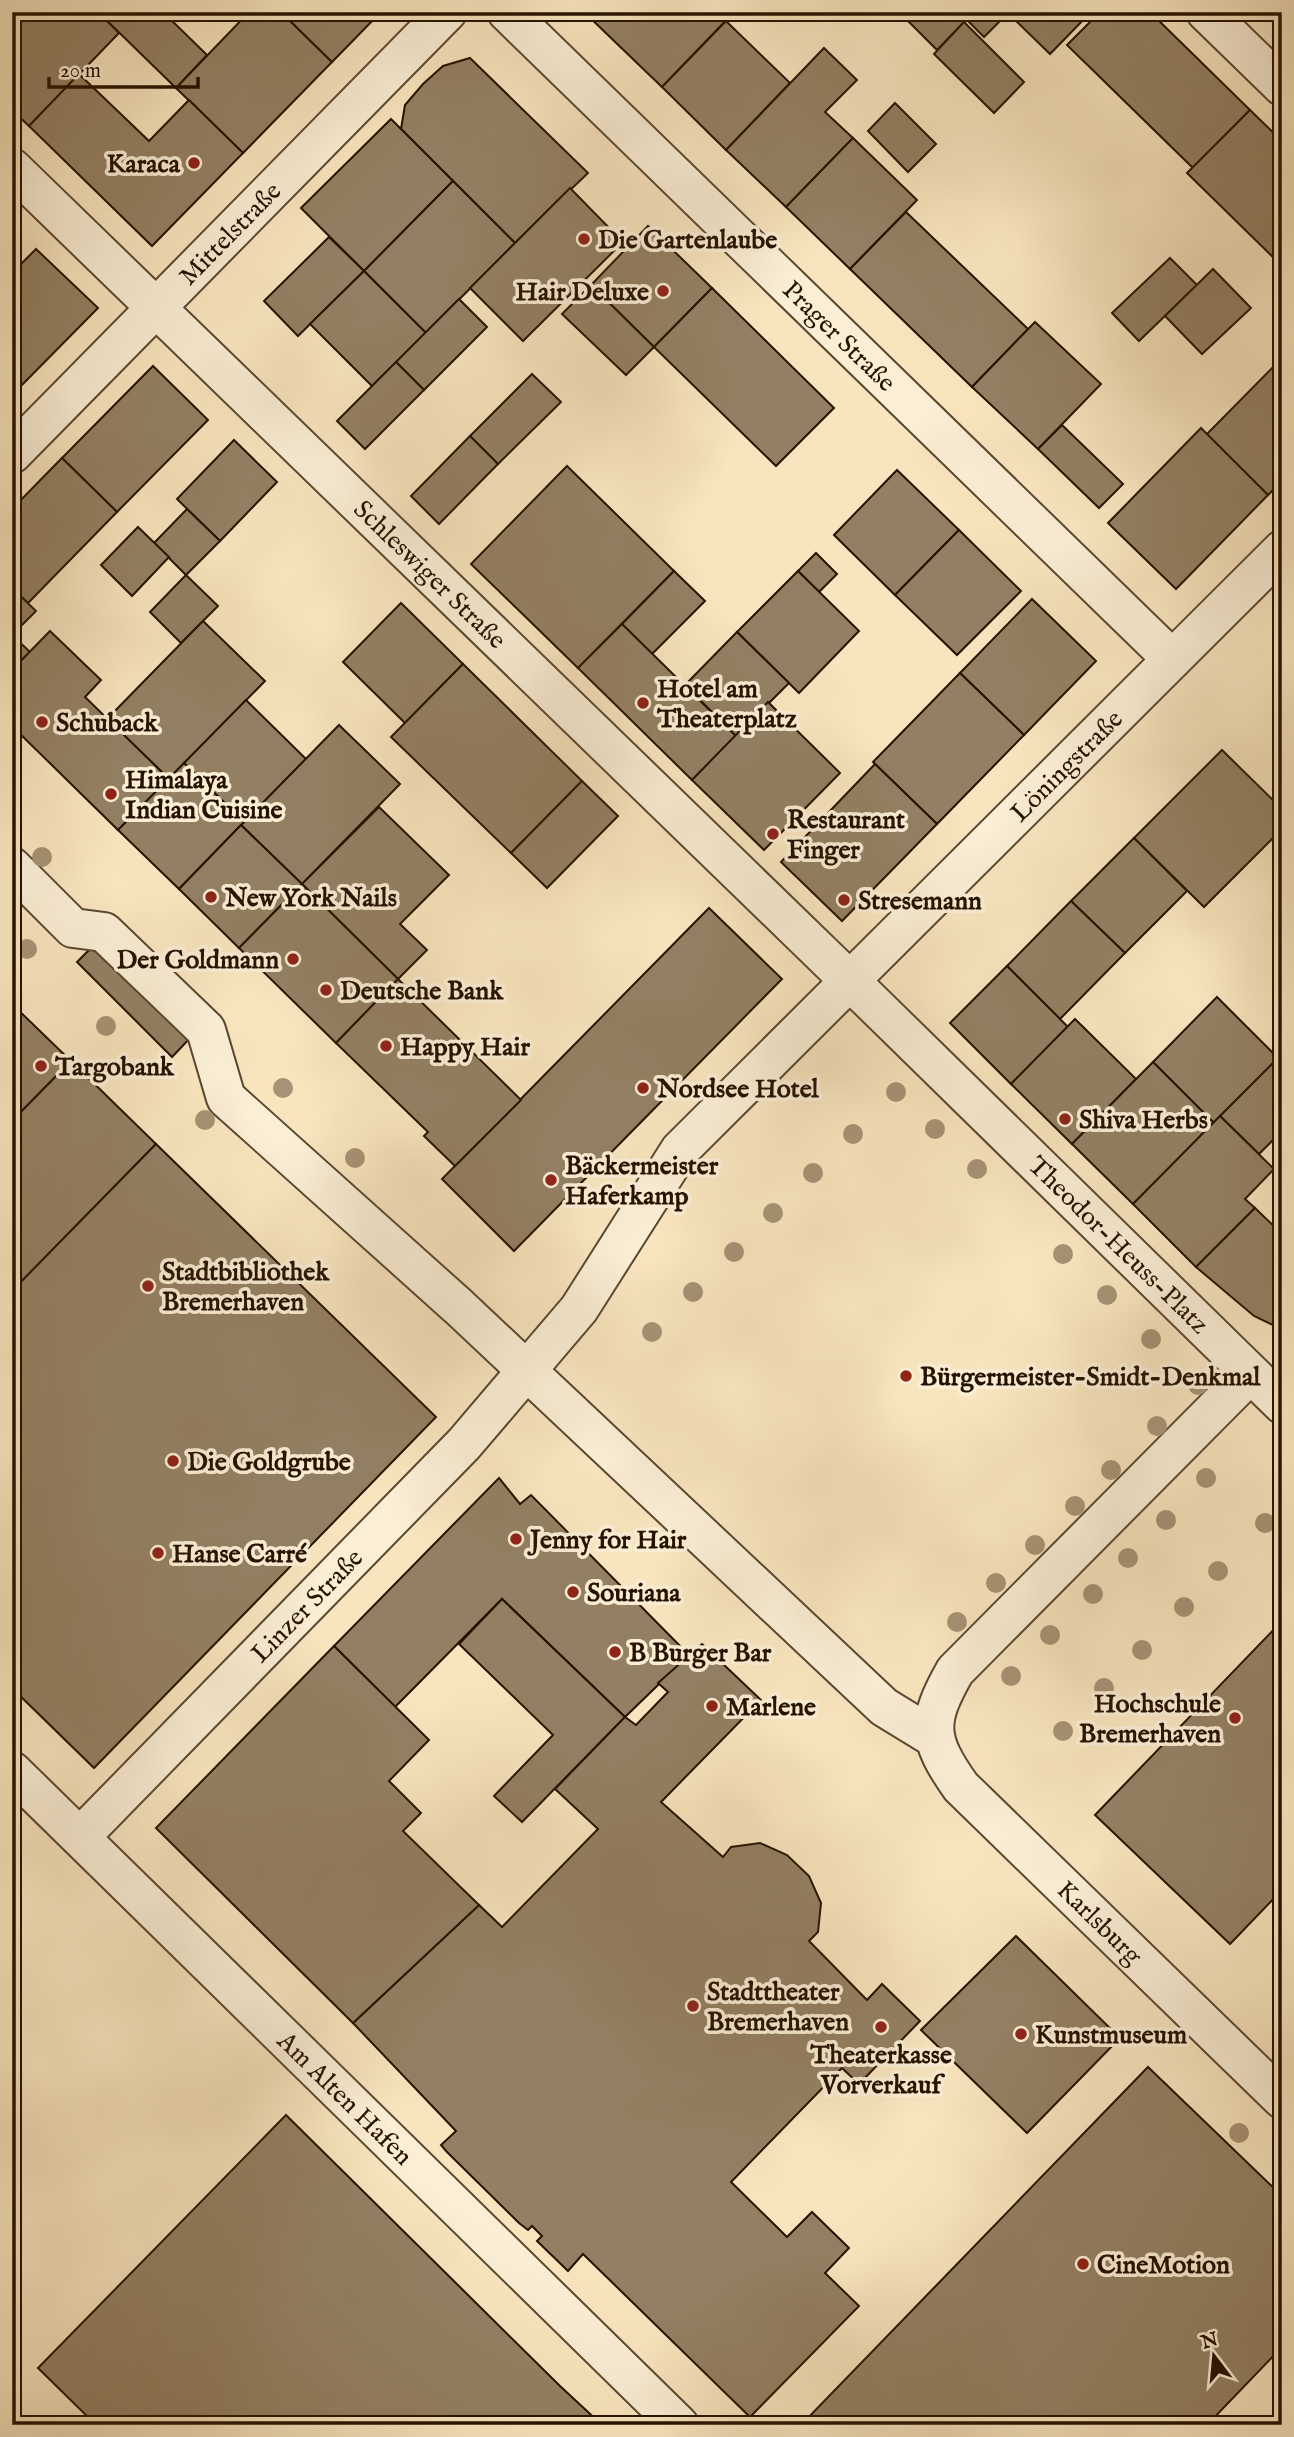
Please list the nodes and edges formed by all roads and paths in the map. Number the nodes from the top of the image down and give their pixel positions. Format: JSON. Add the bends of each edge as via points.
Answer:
{"nodes":[{"id":1,"x":447,"y":12,"type":"edge"},
{"id":2,"x":507,"y":12,"type":"edge"},
{"id":3,"x":1206,"y":12,"type":"edge"},
{"id":4,"x":1282,"y":86,"type":"edge"},
{"id":5,"x":12,"y":167,"type":"edge"},
{"id":6,"x":156,"y":306,"type":"junction"},
{"id":7,"x":12,"y":454,"type":"edge"},
{"id":8,"x":1282,"y":550,"type":"edge"},
{"id":9,"x":1172,"y":659,"type":"junction"},
{"id":10,"x":12,"y":867,"type":"edge"},
{"id":11,"x":849,"y":979,"type":"junction"},
{"id":12,"x":526,"y":1370,"type":"junction"},
{"id":13,"x":1249,"y":1375,"type":"junction"},
{"id":14,"x":1282,"y":1404,"type":"edge"},
{"id":15,"x":933,"y":1737,"type":"junction"},
{"id":16,"x":12,"y":1771,"type":"edge"},
{"id":17,"x":80,"y":1838,"type":"junction"},
{"id":18,"x":1282,"y":2099,"type":"edge"},
{"id":19,"x":679,"y":2425,"type":"edge"}],
"edges":[{"from":1,"to":6,"type":"street","name":"Mittelstraße"},
{"from":2,"to":9,"type":"street","name":"Prager Straße"},
{"from":3,"to":4,"type":"street"},
{"from":5,"to":6,"type":"street","name":"Schleswiger Straße"},
{"from":6,"to":7,"type":"street","name":"Mittelstraße"},
{"from":6,"to":11,"type":"street","name":"Schleswiger Straße"},
{"from":8,"to":9,"type":"street","name":"Löningstraße"},
{"from":9,"to":11,"type":"street","name":"Löningstraße"},
{"from":10,"to":12,"type":"street","via":[[73,928],[104,932],[206,1030],[226,1098]]},
{"from":11,"to":12,"type":"street","via":[[680,1150],[579,1309]]},
{"from":11,"to":13,"type":"street","name":"Theodor-Heuss-Platz"},
{"from":12,"to":15,"type":"street","via":[[884,1707]]},
{"from":12,"to":17,"type":"street","name":"Linzer Straße","via":[[464,1444]]},
{"from":13,"to":14,"type":"street","name":"Theodor-Heuss-Platz"},
{"from":13,"to":15,"type":"street","via":[[956,1671],[937,1703]]},
{"from":15,"to":18,"type":"street","name":"Karlsburg","via":[[941,1759],[961,1787]]},
{"from":16,"to":17,"type":"street","name":"Am Alten Hafen"},
{"from":17,"to":19,"type":"street","name":"Am Alten Hafen"}]}
